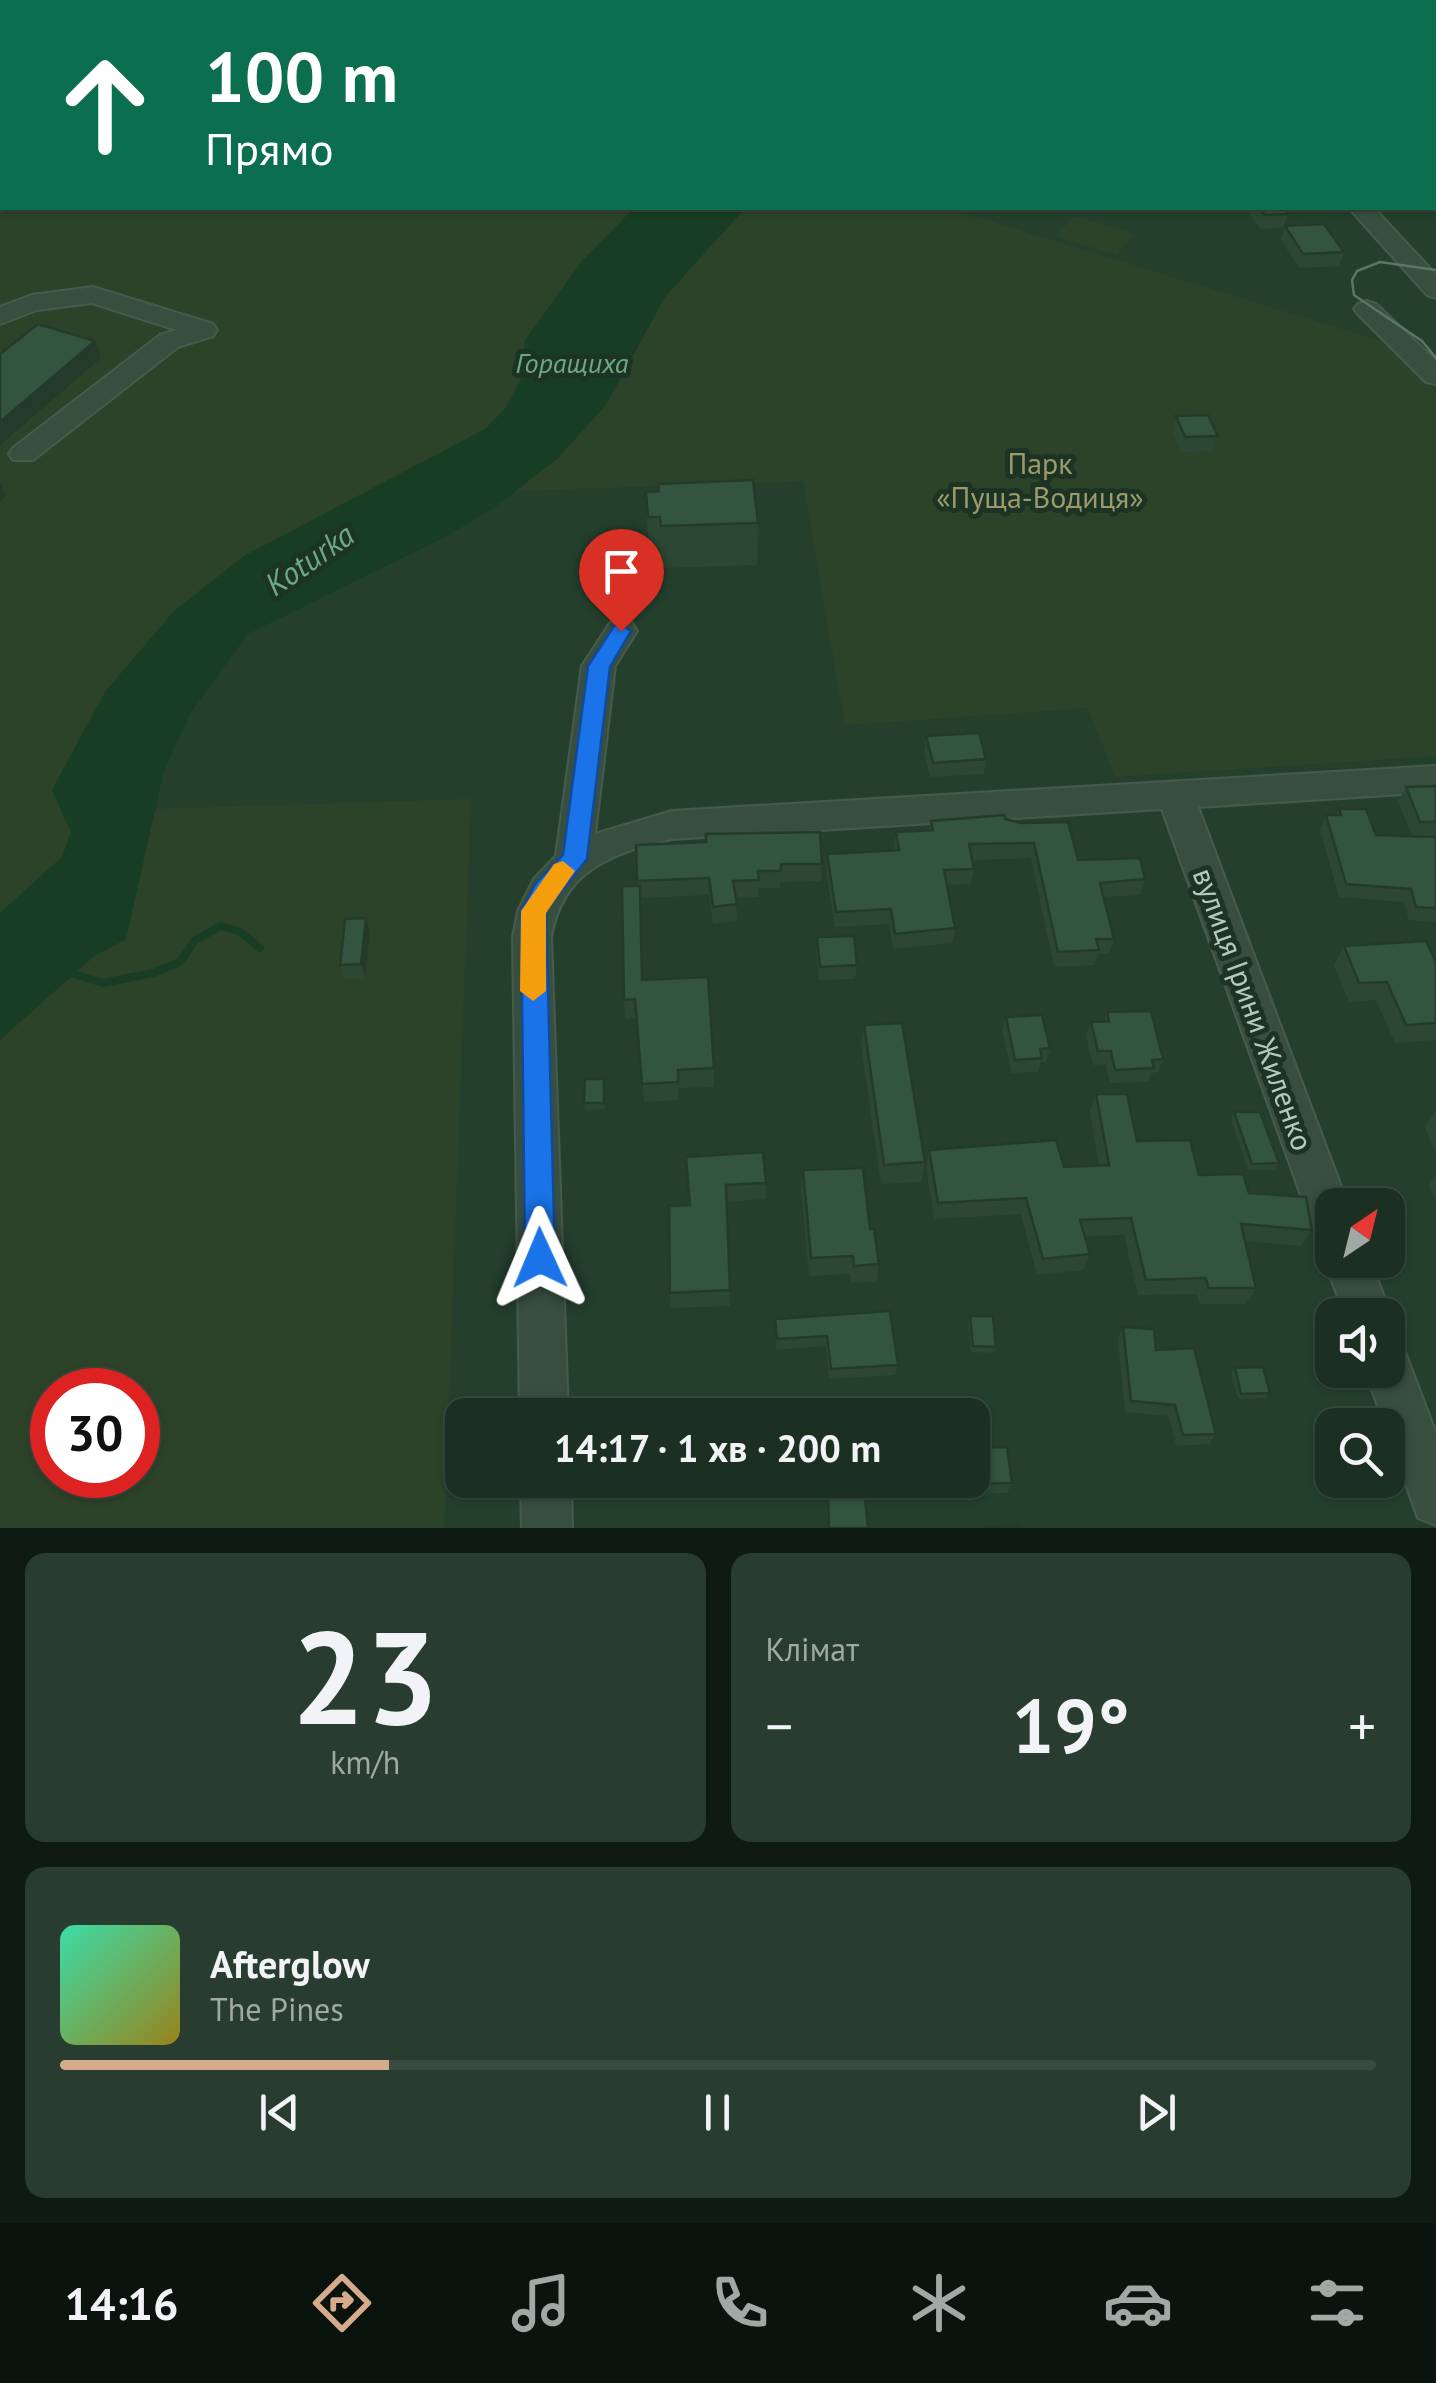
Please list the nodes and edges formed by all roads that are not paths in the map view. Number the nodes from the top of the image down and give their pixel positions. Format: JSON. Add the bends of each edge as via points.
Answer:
{"nodes":[{"id":1,"x":1363,"y":210,"type":"edge"},
{"id":2,"x":1436,"y":290,"type":"edge"},
{"id":3,"x":1368,"y":309,"type":"dead end"},
{"id":4,"x":0,"y":316,"type":"edge"},
{"id":5,"x":1436,"y":376,"type":"edge"},
{"id":6,"x":23,"y":454,"type":"dead end"},
{"id":7,"x":621,"y":631,"type":"dead end"},
{"id":8,"x":1436,"y":780,"type":"edge"},
{"id":9,"x":1176,"y":797,"type":"junction"},
{"id":10,"x":574,"y":859,"type":"junction"},
{"id":11,"x":1320,"y":1188,"type":"edge"},
{"id":12,"x":1395,"y":1388,"type":"edge"},
{"id":13,"x":544,"y":1398,"type":"edge"},
{"id":14,"x":546,"y":1498,"type":"edge"},
{"id":15,"x":1436,"y":1500,"type":"edge"},
{"id":16,"x":547,"y":1528,"type":"edge"}],
"edges":[{"from":1,"to":2,"type":"street"},
{"from":3,"to":5,"type":"street"},
{"from":4,"to":6,"type":"street","via":[[92,295],[204,330],[169,342]]},
{"from":7,"to":10,"type":"street","via":[[599,666]]},
{"from":8,"to":9,"type":"street"},
{"from":9,"to":10,"type":"street","via":[[672,826],[620,836]]},
{"from":9,"to":11,"type":"street","name":"вулиця Ірини Жиленко"},
{"from":10,"to":13,"type":"street","via":[[545,890],[534,911],[532,938]]},
{"from":12,"to":15,"type":"street"},
{"from":14,"to":16,"type":"street"}]}
